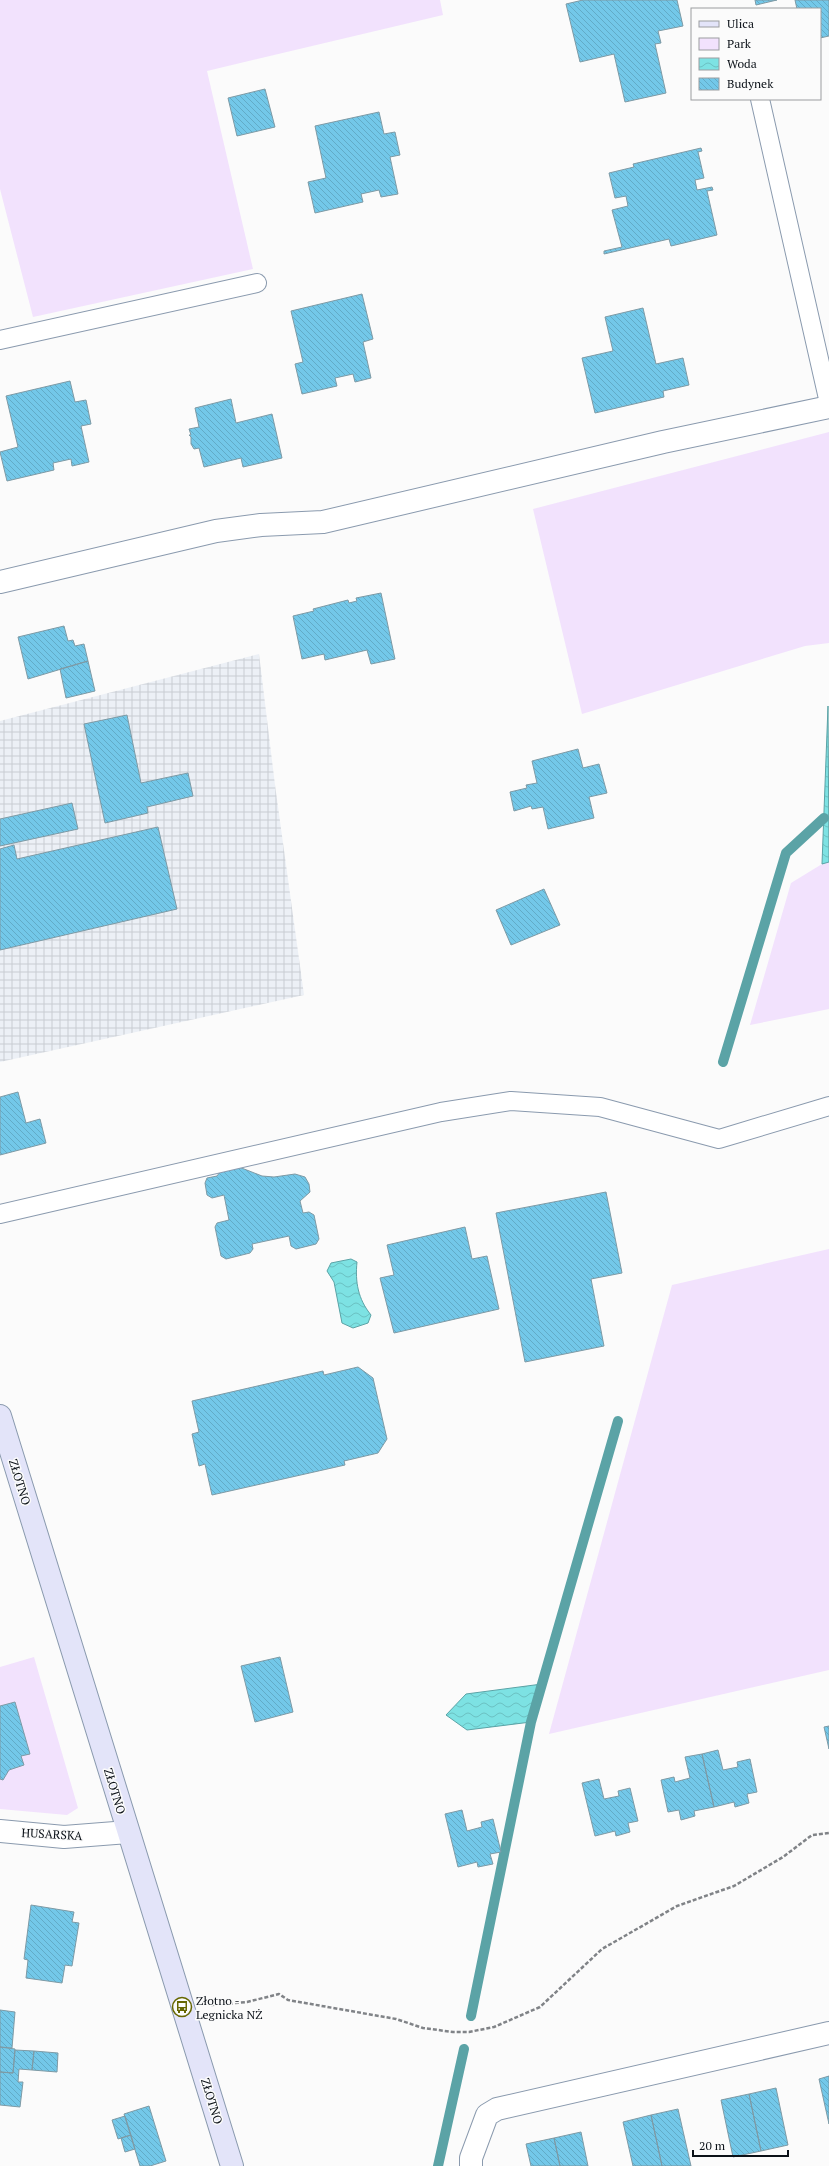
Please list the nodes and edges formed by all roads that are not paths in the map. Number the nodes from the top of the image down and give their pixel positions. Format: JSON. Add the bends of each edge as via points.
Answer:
{"nodes":[{"id":1,"x":760,"y":100,"type":"edge"},
{"id":2,"x":257,"y":283,"type":"dead end"},
{"id":3,"x":0,"y":340,"type":"edge"},
{"id":4,"x":829,"y":403,"type":"edge"},
{"id":5,"x":829,"y":407,"type":"edge"},
{"id":6,"x":0,"y":582,"type":"edge"},
{"id":7,"x":829,"y":1106,"type":"edge"},
{"id":8,"x":0,"y":1214,"type":"edge"},
{"id":9,"x":0,"y":1416,"type":"edge"},
{"id":10,"x":0,"y":1831,"type":"edge"},
{"id":11,"x":128,"y":1832,"type":"junction"},
{"id":12,"x":829,"y":2033,"type":"edge"},
{"id":13,"x":232,"y":2166,"type":"edge"},
{"id":14,"x":471,"y":2166,"type":"edge"}],
"edges":[{"from":1,"to":4,"type":"lane"},
{"from":2,"to":3,"type":"lane"},
{"from":5,"to":6,"type":"street","via":[[663,442],[323,522],[261,525],[216,531]]},
{"from":7,"to":8,"type":"lane","via":[[719,1139],[600,1108],[511,1101],[441,1112]]},
{"from":9,"to":11,"type":"street","name":"ZŁOTNO"},
{"from":10,"to":11,"type":"street","name":"HUSARSKA","via":[[64,1837]]},
{"from":11,"to":13,"type":"street","name":"ZŁOTNO"},
{"from":12,"to":14,"type":"street","via":[[497,2109],[487,2115],[471,2158]]}]}
